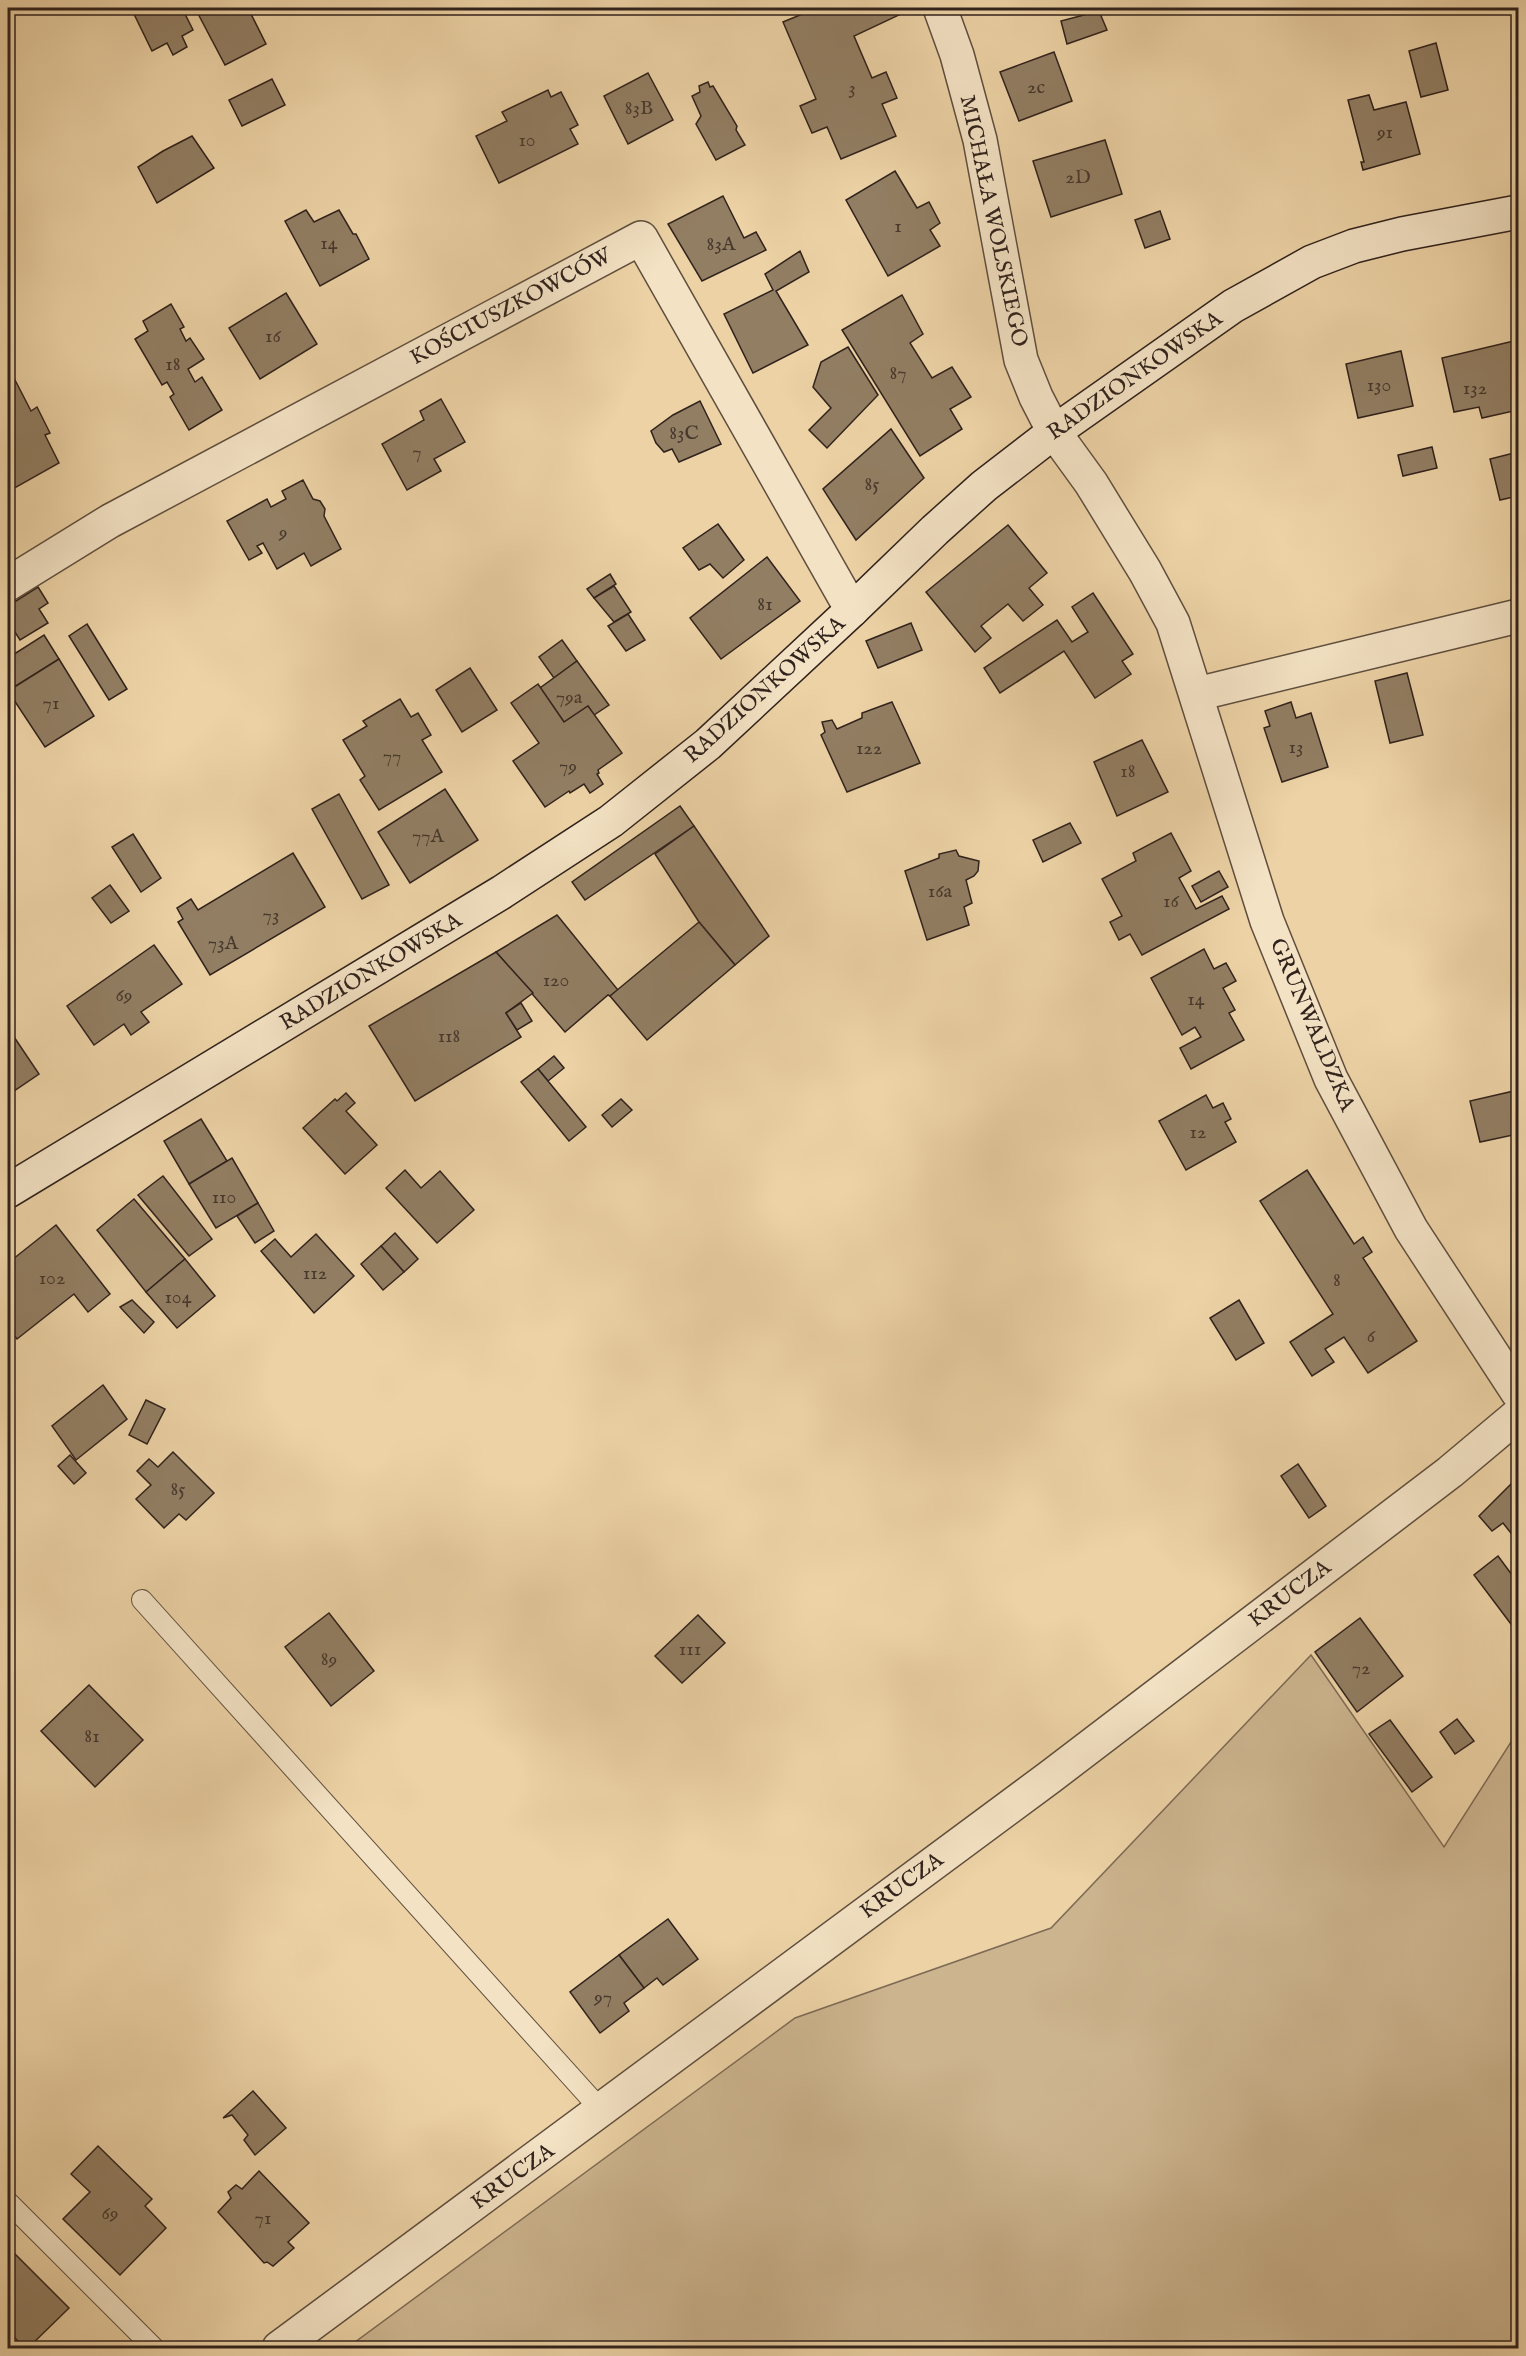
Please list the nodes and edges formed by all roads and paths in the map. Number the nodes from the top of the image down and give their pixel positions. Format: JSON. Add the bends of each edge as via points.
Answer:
{"nodes":[{"id":1,"x":940,"y":8,"type":"edge"},
{"id":2,"x":1518,"y":212,"type":"edge"},
{"id":3,"x":1054,"y":432,"type":"junction"},
{"id":4,"x":8,"y":584,"type":"edge"},
{"id":5,"x":852,"y":610,"type":"junction"},
{"id":6,"x":1518,"y":616,"type":"edge"},
{"id":7,"x":1197,"y":694,"type":"junction"},
{"id":8,"x":8,"y":1191,"type":"edge"},
{"id":9,"x":1518,"y":1392,"type":"edge"},
{"id":10,"x":1518,"y":1415,"type":"edge"},
{"id":11,"x":142,"y":1600,"type":"dead end"},
{"id":12,"x":602,"y":2111,"type":"junction"},
{"id":13,"x":8,"y":2202,"type":"edge"},
{"id":14,"x":154,"y":2349,"type":"edge"},
{"id":15,"x":279,"y":2349,"type":"edge"}],
"edges":[{"from":1,"to":3,"type":"street","name":"MICHAŁA WOLSKIEGO","via":[[980,140],[1021,360]]},
{"from":2,"to":3,"type":"street","name":"RADZIONKOWSKA","via":[[1402,234],[1312,262],[1233,306]]},
{"from":3,"to":5,"type":"street","name":"RADZIONKOWSKA","via":[[943,522]]},
{"from":3,"to":7,"type":"street","name":"GRUNWALDZKA","via":[[1091,483],[1145,571],[1173,623]]},
{"from":4,"to":5,"type":"street","name":"KOŚCIUSZKOWCÓW","via":[[110,520],[641,238]]},
{"from":5,"to":8,"type":"street","name":"RADZIONKOWSKA","via":[[708,744],[611,821],[502,892]]},
{"from":6,"to":7,"type":"street"},
{"from":7,"to":9,"type":"street","name":"GRUNWALDZKA","via":[[1267,921],[1331,1079],[1411,1229]]},
{"from":10,"to":12,"type":"street","name":"KRUCZA","via":[[1050,1777]]},
{"from":11,"to":12,"type":"lane"},
{"from":12,"to":15,"type":"street","name":"KRUCZA"},
{"from":13,"to":14,"type":"lane"}]}
